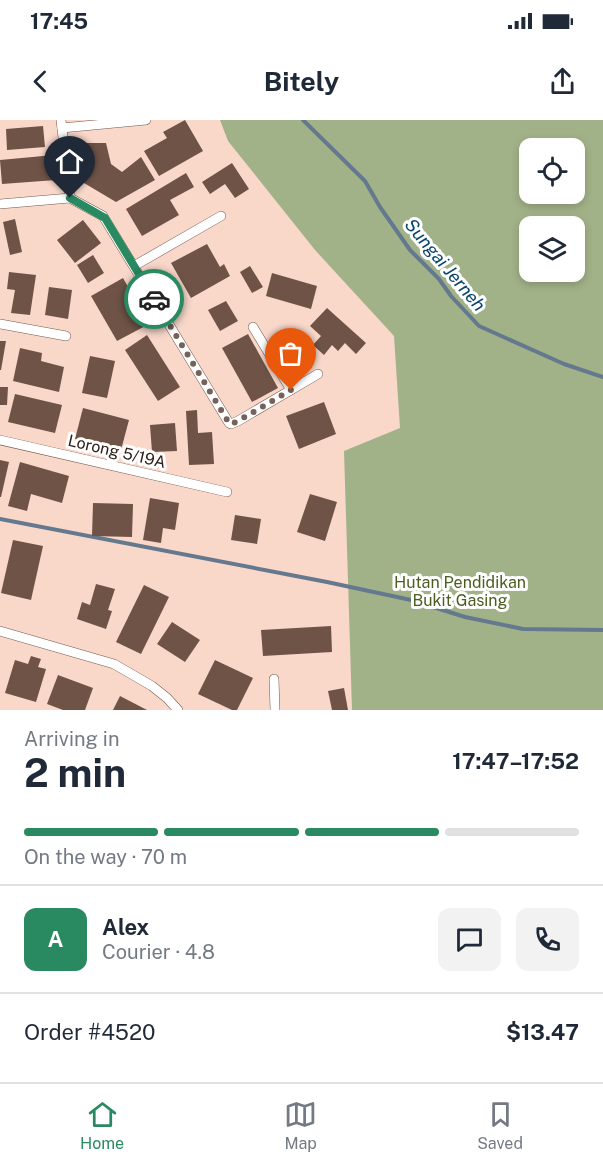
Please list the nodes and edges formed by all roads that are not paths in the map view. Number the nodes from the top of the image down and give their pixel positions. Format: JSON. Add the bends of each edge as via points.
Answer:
{"nodes":[{"id":1,"x":146,"y":120,"type":"edge"},
{"id":2,"x":61,"y":124,"type":"edge"},
{"id":3,"x":70,"y":198,"type":"junction"},
{"id":4,"x":0,"y":204,"type":"edge"},
{"id":5,"x":221,"y":216,"type":"dead end"},
{"id":6,"x":134,"y":266,"type":"junction"},
{"id":7,"x":0,"y":324,"type":"edge"},
{"id":8,"x":253,"y":327,"type":"dead end"},
{"id":9,"x":66,"y":336,"type":"dead end"},
{"id":10,"x":318,"y":374,"type":"dead end"},
{"id":11,"x":291,"y":390,"type":"junction"},
{"id":12,"x":0,"y":440,"type":"edge"},
{"id":13,"x":227,"y":492,"type":"dead end"},
{"id":14,"x":0,"y":631,"type":"edge"},
{"id":15,"x":274,"y":679,"type":"dead end"},
{"id":16,"x":178,"y":710,"type":"edge"},
{"id":17,"x":275,"y":710,"type":"edge"}],
"edges":[{"from":1,"to":2,"type":"street"},
{"from":2,"to":3,"type":"street"},
{"from":3,"to":4,"type":"street"},
{"from":3,"to":6,"type":"street","via":[[105,218]]},
{"from":5,"to":6,"type":"street"},
{"from":6,"to":11,"type":"street","via":[[227,421],[231,424]]},
{"from":7,"to":9,"type":"street"},
{"from":8,"to":11,"type":"street"},
{"from":10,"to":11,"type":"street"},
{"from":12,"to":13,"type":"street","name":"Lorong 5/19A"},
{"from":14,"to":16,"type":"street","via":[[114,664],[152,686]]},
{"from":15,"to":17,"type":"street"}]}
